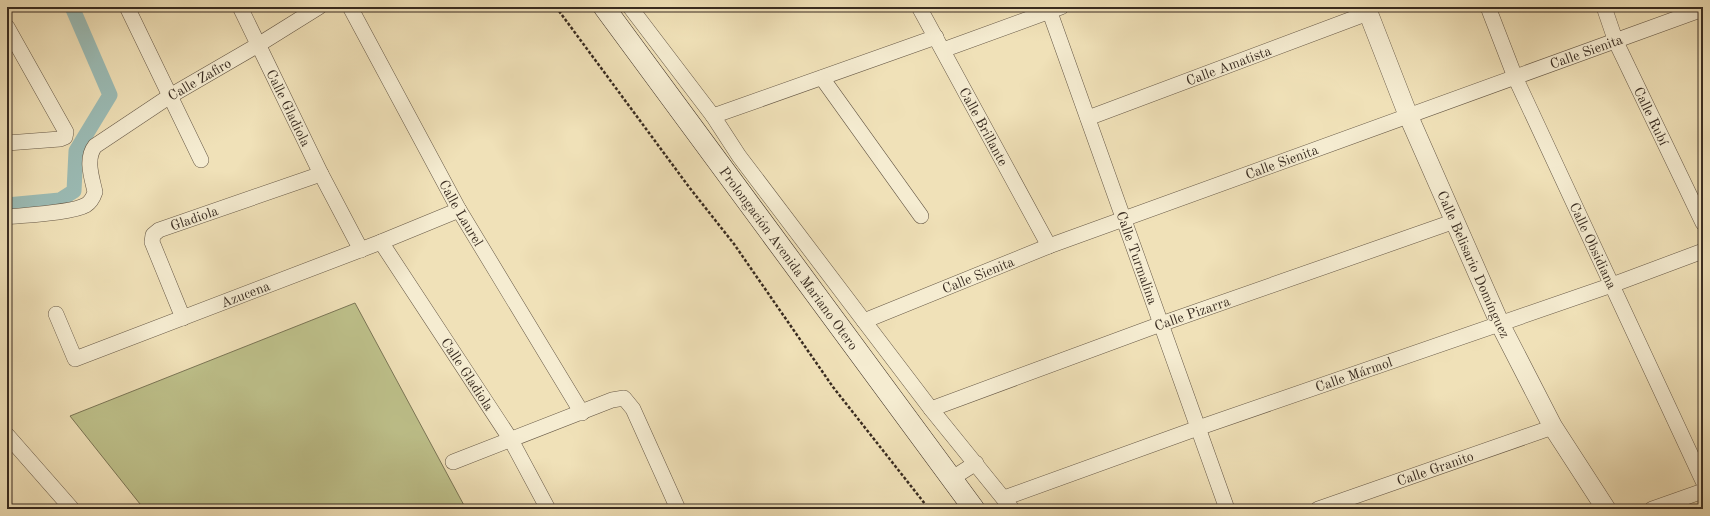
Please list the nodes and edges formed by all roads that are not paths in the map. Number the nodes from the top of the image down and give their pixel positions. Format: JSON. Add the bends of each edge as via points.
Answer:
{"nodes":[{"id":1,"x":127,"y":7,"type":"edge"},
{"id":2,"x":240,"y":7,"type":"edge"},
{"id":3,"x":319,"y":7,"type":"edge"},
{"id":4,"x":350,"y":7,"type":"edge"},
{"id":5,"x":604,"y":7,"type":"edge"},
{"id":6,"x":919,"y":7,"type":"edge"},
{"id":7,"x":1488,"y":7,"type":"edge"},
{"id":8,"x":1604,"y":7,"type":"edge"},
{"id":9,"x":1053,"y":8,"type":"edge"},
{"id":10,"x":1703,"y":9,"type":"edge"},
{"id":11,"x":1367,"y":10,"type":"edge"},
{"id":12,"x":634,"y":13,"type":"edge"},
{"id":13,"x":7,"y":27,"type":"edge"},
{"id":14,"x":936,"y":36,"type":"junction"},
{"id":15,"x":1616,"y":42,"type":"junction"},
{"id":16,"x":258,"y":45,"type":"junction"},
{"id":17,"x":943,"y":50,"type":"junction"},
{"id":18,"x":1516,"y":77,"type":"junction"},
{"id":19,"x":822,"y":78,"type":"junction"},
{"id":20,"x":170,"y":96,"type":"junction"},
{"id":21,"x":1408,"y":115,"type":"junction"},
{"id":22,"x":712,"y":116,"type":"junction"},
{"id":23,"x":1088,"y":118,"type":"junction"},
{"id":24,"x":7,"y":143,"type":"edge"},
{"id":25,"x":201,"y":160,"type":"dead end"},
{"id":26,"x":321,"y":174,"type":"junction"},
{"id":27,"x":458,"y":210,"type":"junction"},
{"id":28,"x":921,"y":216,"type":"dead end"},
{"id":29,"x":7,"y":217,"type":"edge"},
{"id":30,"x":1124,"y":219,"type":"junction"},
{"id":31,"x":1454,"y":221,"type":"junction"},
{"id":32,"x":1703,"y":223,"type":"edge"},
{"id":33,"x":381,"y":242,"type":"junction"},
{"id":34,"x":1049,"y":246,"type":"junction"},
{"id":35,"x":361,"y":250,"type":"junction"},
{"id":36,"x":1703,"y":251,"type":"edge"},
{"id":37,"x":1612,"y":285,"type":"junction"},
{"id":38,"x":56,"y":314,"type":"dead end"},
{"id":39,"x":183,"y":318,"type":"junction"},
{"id":40,"x":864,"y":321,"type":"junction"},
{"id":41,"x":1161,"y":324,"type":"junction"},
{"id":42,"x":1500,"y":324,"type":"junction"},
{"id":43,"x":931,"y":409,"type":"junction"},
{"id":44,"x":582,"y":413,"type":"junction"},
{"id":45,"x":1553,"y":427,"type":"junction"},
{"id":46,"x":1198,"y":428,"type":"junction"},
{"id":47,"x":7,"y":435,"type":"edge"},
{"id":48,"x":511,"y":440,"type":"junction"},
{"id":49,"x":453,"y":462,"type":"dead end"},
{"id":50,"x":976,"y":463,"type":"junction"},
{"id":51,"x":951,"y":479,"type":"junction"},
{"id":52,"x":1703,"y":481,"type":"edge"},
{"id":53,"x":1703,"y":491,"type":"edge"},
{"id":54,"x":1008,"y":504,"type":"edge"},
{"id":55,"x":72,"y":509,"type":"edge"},
{"id":56,"x":548,"y":509,"type":"edge"},
{"id":57,"x":678,"y":509,"type":"edge"},
{"id":58,"x":974,"y":509,"type":"edge"},
{"id":59,"x":1227,"y":509,"type":"edge"},
{"id":60,"x":1318,"y":509,"type":"edge"},
{"id":61,"x":1606,"y":509,"type":"edge"},
{"id":62,"x":1652,"y":509,"type":"edge"}],
"edges":[{"from":1,"to":20,"type":"street"},
{"from":2,"to":16,"type":"street","name":"Calle Gladiola"},
{"from":3,"to":16,"type":"street","name":"Calle Zafiro"},
{"from":4,"to":27,"type":"street","name":"Calle Laurel"},
{"from":5,"to":51,"type":"main road","name":"Prolongación Avenida Mariano Otero"},
{"from":6,"to":14,"type":"street","name":"Calle Brillante"},
{"from":7,"to":18,"type":"street","name":"Calle Obsidiana"},
{"from":8,"to":15,"type":"street","name":"Calle Rubí"},
{"from":9,"to":17,"type":"street"},
{"from":9,"to":23,"type":"street","name":"Calle Turmalina"},
{"from":10,"to":15,"type":"street","name":"Calle Sienita"},
{"from":11,"to":21,"type":"street","name":"Calle Belisario Domínguez"},
{"from":11,"to":23,"type":"street","name":"Calle Amatista"},
{"from":12,"to":22,"type":"street","name":"Prolongación Avenida Mariano Otero"},
{"from":13,"to":24,"type":"street","via":[[66,130],[65,137],[60,139]]},
{"from":14,"to":17,"type":"street","name":"Calle Brillante"},
{"from":14,"to":19,"type":"street"},
{"from":15,"to":18,"type":"street","name":"Calle Sienita"},
{"from":15,"to":32,"type":"street","name":"Calle Rubí"},
{"from":16,"to":20,"type":"street","name":"Calle Zafiro"},
{"from":16,"to":26,"type":"street","name":"Calle Gladiola"},
{"from":17,"to":34,"type":"street","name":"Calle Brillante"},
{"from":18,"to":21,"type":"street","name":"Calle Sienita"},
{"from":18,"to":37,"type":"street","name":"Calle Obsidiana"},
{"from":19,"to":22,"type":"street"},
{"from":19,"to":28,"type":"street"},
{"from":20,"to":25,"type":"street"},
{"from":20,"to":29,"type":"street","name":"Calle Zafiro","via":[[95,146],[90,161],[94,197],[88,204],[77,209]]},
{"from":21,"to":30,"type":"street","name":"Calle Sienita"},
{"from":21,"to":31,"type":"street","name":"Calle Belisario Domínguez"},
{"from":22,"to":40,"type":"street","name":"Prolongación Avenida Mariano Otero","via":[[739,156]]},
{"from":23,"to":30,"type":"street","name":"Calle Turmalina"},
{"from":26,"to":35,"type":"street","name":"Calle Gladiola"},
{"from":26,"to":39,"type":"street","name":"Gladiola","via":[[153,234],[152,242]]},
{"from":27,"to":33,"type":"street","name":"Azucena"},
{"from":27,"to":44,"type":"street","name":"Calle Laurel"},
{"from":30,"to":34,"type":"street","name":"Calle Sienita"},
{"from":30,"to":41,"type":"street","name":"Calle Turmalina"},
{"from":31,"to":41,"type":"street","name":"Calle Pizarra"},
{"from":31,"to":42,"type":"street","name":"Calle Belisario Domínguez"},
{"from":33,"to":35,"type":"street","name":"Azucena"},
{"from":33,"to":48,"type":"street","name":"Calle Gladiola"},
{"from":34,"to":40,"type":"street","name":"Calle Sienita"},
{"from":35,"to":39,"type":"street","name":"Azucena"},
{"from":36,"to":37,"type":"street","name":"Calle Mármol"},
{"from":37,"to":42,"type":"street","name":"Calle Mármol"},
{"from":37,"to":52,"type":"street","name":"Calle Obsidiana"},
{"from":38,"to":39,"type":"street","name":"Azucena","via":[[75,358]]},
{"from":40,"to":43,"type":"street","name":"Prolongación Avenida Mariano Otero"},
{"from":41,"to":43,"type":"street","name":"Calle Pizarra"},
{"from":41,"to":46,"type":"street","name":"Calle Turmalina"},
{"from":42,"to":45,"type":"street","name":"Calle Belisario Domínguez"},
{"from":42,"to":46,"type":"street","name":"Calle Mármol"},
{"from":43,"to":50,"type":"street","name":"Prolongación Avenida Mariano Otero"},
{"from":44,"to":48,"type":"street"},
{"from":44,"to":57,"type":"street","via":[[612,400],[624,398],[633,409]]},
{"from":45,"to":60,"type":"street","name":"Calle Granito"},
{"from":45,"to":61,"type":"street","name":"Calle Belisario Domínguez"},
{"from":46,"to":54,"type":"street","name":"Calle Mármol"},
{"from":46,"to":59,"type":"street","name":"Calle Turmalina"},
{"from":47,"to":55,"type":"street"},
{"from":48,"to":49,"type":"street"},
{"from":48,"to":56,"type":"street","name":"Calle Gladiola"},
{"from":50,"to":51,"type":"street"},
{"from":50,"to":54,"type":"street","name":"Prolongación Avenida Mariano Otero"},
{"from":51,"to":58,"type":"main road","name":"Prolongación Avenida Mariano Otero"},
{"from":53,"to":62,"type":"street"}]}
